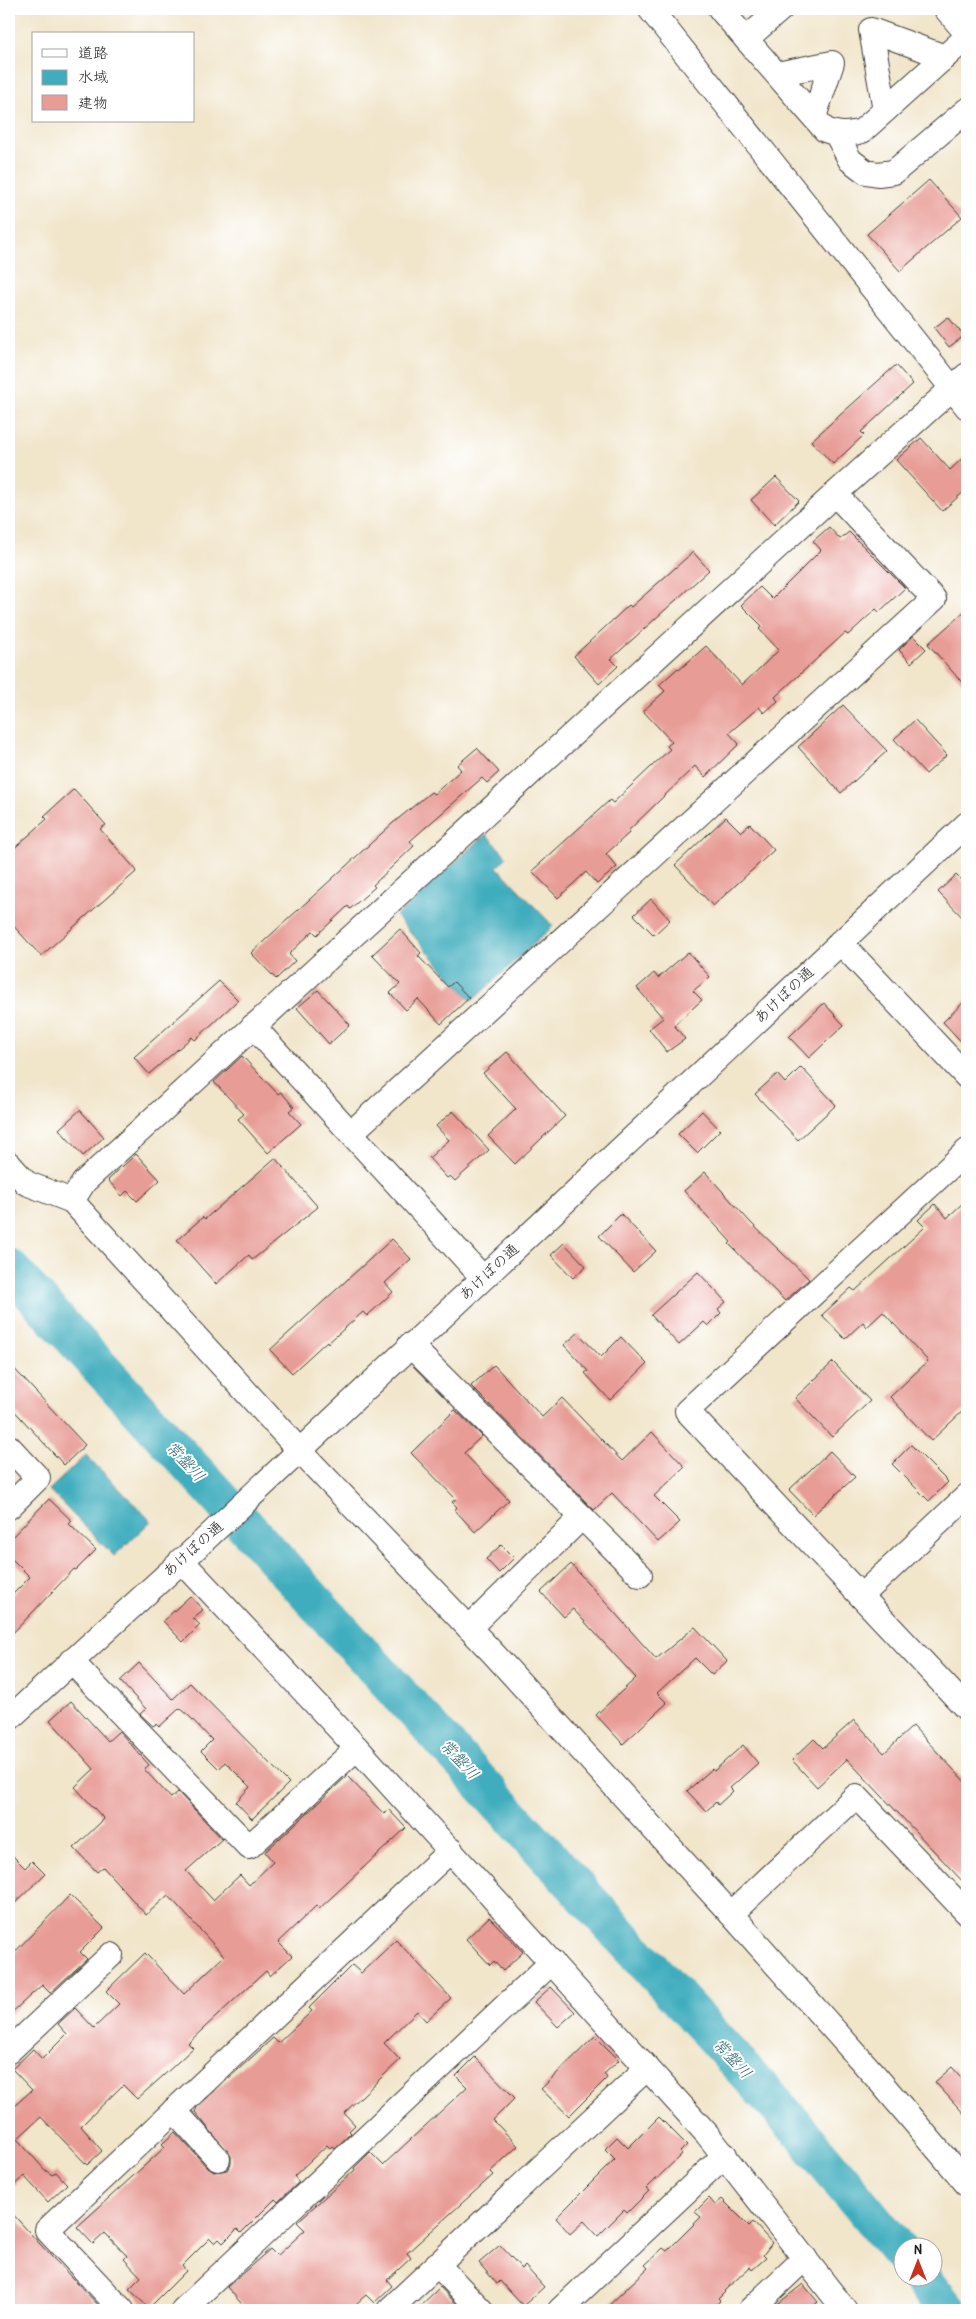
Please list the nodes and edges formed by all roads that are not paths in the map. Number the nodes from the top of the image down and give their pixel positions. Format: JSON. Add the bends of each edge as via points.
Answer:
{"nodes":[{"id":1,"x":650,"y":9,"type":"edge"},
{"id":2,"x":720,"y":9,"type":"edge"},
{"id":3,"x":946,"y":9,"type":"edge"},
{"id":4,"x":774,"y":11,"type":"edge"},
{"id":5,"x":967,"y":35,"type":"edge"},
{"id":6,"x":746,"y":39,"type":"junction"},
{"id":7,"x":944,"y":57,"type":"junction"},
{"id":8,"x":776,"y":74,"type":"junction"},
{"id":9,"x":885,"y":110,"type":"junction"},
{"id":10,"x":967,"y":110,"type":"edge"},
{"id":11,"x":814,"y":117,"type":"junction"},
{"id":12,"x":837,"y":134,"type":"junction"},
{"id":13,"x":960,"y":382,"type":"edge"},
{"id":14,"x":967,"y":407,"type":"edge"},
{"id":15,"x":835,"y":494,"type":"junction"},
{"id":16,"x":967,"y":824,"type":"edge"},
{"id":17,"x":840,"y":942,"type":"junction"},
{"id":18,"x":253,"y":1026,"type":"junction"},
{"id":19,"x":967,"y":1077,"type":"edge"},
{"id":20,"x":350,"y":1133,"type":"junction"},
{"id":21,"x":967,"y":1151,"type":"edge"},
{"id":22,"x":9,"y":1164,"type":"edge"},
{"id":23,"x":72,"y":1201,"type":"junction"},
{"id":24,"x":483,"y":1278,"type":"junction"},
{"id":25,"x":410,"y":1345,"type":"junction"},
{"id":26,"x":9,"y":1447,"type":"edge"},
{"id":27,"x":299,"y":1450,"type":"junction"},
{"id":28,"x":967,"y":1496,"type":"edge"},
{"id":29,"x":9,"y":1507,"type":"edge"},
{"id":30,"x":582,"y":1517,"type":"junction"},
{"id":31,"x":189,"y":1553,"type":"junction"},
{"id":32,"x":640,"y":1575,"type":"dead end"},
{"id":33,"x":861,"y":1596,"type":"junction"},
{"id":34,"x":469,"y":1628,"type":"junction"},
{"id":35,"x":71,"y":1662,"type":"junction"},
{"id":36,"x":967,"y":1709,"type":"edge"},
{"id":37,"x":9,"y":1719,"type":"edge"},
{"id":38,"x":357,"y":1748,"type":"junction"},
{"id":39,"x":450,"y":1850,"type":"junction"},
{"id":40,"x":967,"y":1913,"type":"edge"},
{"id":41,"x":731,"y":1914,"type":"junction"},
{"id":42,"x":111,"y":1955,"type":"dead end"},
{"id":43,"x":552,"y":1962,"type":"junction"},
{"id":44,"x":9,"y":2051,"type":"edge"},
{"id":45,"x":647,"y":2068,"type":"junction"},
{"id":46,"x":174,"y":2110,"type":"junction"},
{"id":47,"x":725,"y":2155,"type":"junction"},
{"id":48,"x":218,"y":2158,"type":"dead end"},
{"id":49,"x":967,"y":2184,"type":"edge"},
{"id":50,"x":805,"y":2258,"type":"junction"},
{"id":51,"x":437,"y":2264,"type":"junction"},
{"id":52,"x":122,"y":2310,"type":"edge"},
{"id":53,"x":183,"y":2310,"type":"edge"},
{"id":54,"x":389,"y":2310,"type":"edge"},
{"id":55,"x":481,"y":2310,"type":"edge"},
{"id":56,"x":560,"y":2310,"type":"edge"},
{"id":57,"x":750,"y":2310,"type":"edge"},
{"id":58,"x":846,"y":2310,"type":"edge"}],
"edges":[{"from":1,"to":13,"type":"street"},
{"from":2,"to":6,"type":"street"},
{"from":3,"to":5,"type":"street"},
{"from":4,"to":6,"type":"street"},
{"from":5,"to":7,"type":"street"},
{"from":6,"to":8,"type":"street"},
{"from":7,"to":9,"type":"street"},
{"from":7,"to":9,"type":"street","via":[[872,30]]},
{"from":8,"to":11,"type":"street"},
{"from":8,"to":11,"type":"street","via":[[832,63]]},
{"from":9,"to":12,"type":"street","via":[[862,130]]},
{"from":10,"to":12,"type":"street","via":[[894,172],[866,172],[850,160]]},
{"from":11,"to":12,"type":"street","via":[[825,130]]},
{"from":13,"to":14,"type":"street"},
{"from":13,"to":15,"type":"street"},
{"from":15,"to":18,"type":"street"},
{"from":15,"to":20,"type":"street","via":[[934,599]]},
{"from":16,"to":17,"type":"street","name":"あけぼの通"},
{"from":17,"to":19,"type":"street"},
{"from":17,"to":24,"type":"street","name":"あけぼの通"},
{"from":18,"to":20,"type":"street"},
{"from":18,"to":23,"type":"street","via":[[84,1182]]},
{"from":20,"to":24,"type":"street"},
{"from":21,"to":33,"type":"street","via":[[687,1411]]},
{"from":22,"to":23,"type":"street","via":[[26,1183]]},
{"from":23,"to":27,"type":"street"},
{"from":24,"to":25,"type":"street","name":"あけぼの通"},
{"from":25,"to":27,"type":"street","name":"あけぼの通"},
{"from":25,"to":30,"type":"street"},
{"from":26,"to":29,"type":"street","via":[[38,1478]]},
{"from":27,"to":31,"type":"street","name":"あけぼの通"},
{"from":27,"to":34,"type":"street"},
{"from":28,"to":33,"type":"street"},
{"from":30,"to":32,"type":"street"},
{"from":30,"to":34,"type":"street"},
{"from":31,"to":35,"type":"street","name":"あけぼの通"},
{"from":31,"to":38,"type":"street"},
{"from":33,"to":36,"type":"street"},
{"from":34,"to":41,"type":"street"},
{"from":35,"to":37,"type":"street","name":"あけぼの通"},
{"from":35,"to":38,"type":"street","via":[[249,1847]]},
{"from":38,"to":39,"type":"street"},
{"from":39,"to":43,"type":"street"},
{"from":39,"to":46,"type":"street"},
{"from":40,"to":41,"type":"street","via":[[856,1796]]},
{"from":41,"to":49,"type":"street"},
{"from":42,"to":44,"type":"street"},
{"from":43,"to":45,"type":"street"},
{"from":43,"to":53,"type":"street"},
{"from":45,"to":47,"type":"street"},
{"from":45,"to":51,"type":"street"},
{"from":46,"to":48,"type":"street"},
{"from":46,"to":52,"type":"street","via":[[47,2230]]},
{"from":47,"to":50,"type":"street"},
{"from":47,"to":56,"type":"street"},
{"from":50,"to":57,"type":"street"},
{"from":50,"to":58,"type":"street"},
{"from":51,"to":54,"type":"street"},
{"from":51,"to":55,"type":"street"}]}
